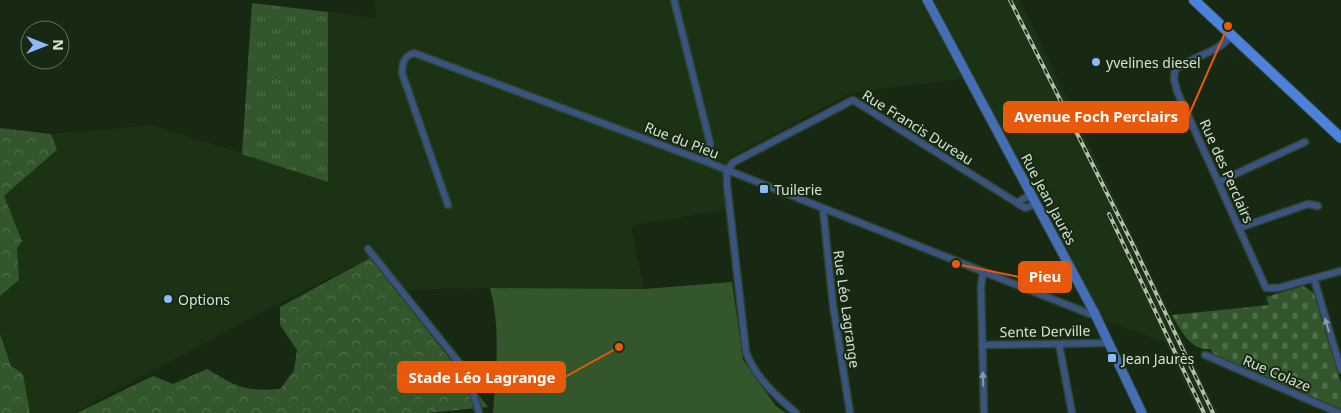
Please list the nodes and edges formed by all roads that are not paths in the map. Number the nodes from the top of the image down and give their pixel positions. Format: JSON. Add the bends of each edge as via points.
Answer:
{"nodes":[{"id":1,"x":674,"y":0,"type":"edge"},
{"id":2,"x":927,"y":0,"type":"edge"},
{"id":3,"x":1194,"y":0,"type":"edge"},
{"id":4,"x":1231,"y":36,"type":"junction"},
{"id":5,"x":1341,"y":138,"type":"edge"},
{"id":6,"x":1305,"y":142,"type":"dead end"},
{"id":7,"x":707,"y":162,"type":"junction"},
{"id":8,"x":727,"y":170,"type":"junction"},
{"id":9,"x":1218,"y":182,"type":"junction"},
{"id":10,"x":1031,"y":194,"type":"junction"},
{"id":11,"x":1017,"y":203,"type":"junction"},
{"id":12,"x":1037,"y":204,"type":"junction"},
{"id":13,"x":448,"y":205,"type":"dead end"},
{"id":14,"x":1318,"y":206,"type":"dead end"},
{"id":15,"x":822,"y":208,"type":"junction"},
{"id":16,"x":1239,"y":228,"type":"junction"},
{"id":17,"x":368,"y":249,"type":"dead end"},
{"id":18,"x":983,"y":272,"type":"junction"},
{"id":19,"x":1341,"y":272,"type":"edge"},
{"id":20,"x":1314,"y":279,"type":"junction"},
{"id":21,"x":1094,"y":312,"type":"junction"},
{"id":22,"x":1108,"y":343,"type":"junction"},
{"id":23,"x":1059,"y":344,"type":"junction"},
{"id":24,"x":982,"y":345,"type":"junction"},
{"id":25,"x":1205,"y":355,"type":"dead end"},
{"id":26,"x":1341,"y":370,"type":"edge"},
{"id":27,"x":479,"y":413,"type":"edge"},
{"id":28,"x":796,"y":413,"type":"edge"},
{"id":29,"x":850,"y":413,"type":"edge"},
{"id":30,"x":984,"y":413,"type":"edge"},
{"id":31,"x":1072,"y":413,"type":"edge"},
{"id":32,"x":1142,"y":413,"type":"edge"},
{"id":33,"x":1339,"y":413,"type":"edge"}],
"edges":[{"from":1,"to":7,"type":"street","via":[[710,143]]},
{"from":2,"to":10,"type":"main road","name":"Rue Jean Jaurès"},
{"from":3,"to":4,"type":"main road"},
{"from":4,"to":5,"type":"main road"},
{"from":4,"to":9,"type":"street","name":"Rue des Perclairs","via":[[1222,46],[1182,64],[1175,70],[1174,79]]},
{"from":6,"to":9,"type":"street"},
{"from":7,"to":8,"type":"street","name":"Rue du Pieu"},
{"from":7,"to":13,"type":"street","name":"Rue du Pieu","via":[[414,53],[409,54],[404,60],[402,73]]},
{"from":8,"to":11,"type":"street","name":"Rue Francis Dureau","via":[[744,157],[853,100]]},
{"from":8,"to":15,"type":"street","name":"Rue du Pieu"},
{"from":8,"to":28,"type":"street","via":[[746,352],[765,383]]},
{"from":9,"to":16,"type":"street","name":"Rue des Perclairs"},
{"from":10,"to":11,"type":"street"},
{"from":10,"to":12,"type":"main road","name":"Rue Jean Jaurès"},
{"from":11,"to":12,"type":"street","name":"Rue Francis Dureau","via":[[1025,208]]},
{"from":12,"to":21,"type":"main road","name":"Rue Jean Jaurès"},
{"from":14,"to":16,"type":"street","via":[[1308,204]]},
{"from":15,"to":18,"type":"street","name":"Rue du Pieu"},
{"from":15,"to":29,"type":"street","name":"Rue Léo Lagrange"},
{"from":16,"to":20,"type":"street","name":"Rue des Perclairs","via":[[1266,288]]},
{"from":17,"to":27,"type":"street","via":[[468,374]]},
{"from":18,"to":21,"type":"street","name":"Rue du Pieu","via":[[1090,314]]},
{"from":18,"to":24,"type":"street"},
{"from":19,"to":20,"type":"street"},
{"from":26,"to":20,"type":"street","one_way":true},
{"from":21,"to":22,"type":"main road","name":"Rue Jean Jaurès"},
{"from":22,"to":23,"type":"street","name":"Sente Derville"},
{"from":22,"to":32,"type":"main road","name":"Rue Jean Jaurès"},
{"from":23,"to":24,"type":"street","name":"Sente Derville"},
{"from":23,"to":31,"type":"street"},
{"from":30,"to":24,"type":"street","one_way":true},
{"from":25,"to":33,"type":"street","name":"Rue Colaze"}]}
